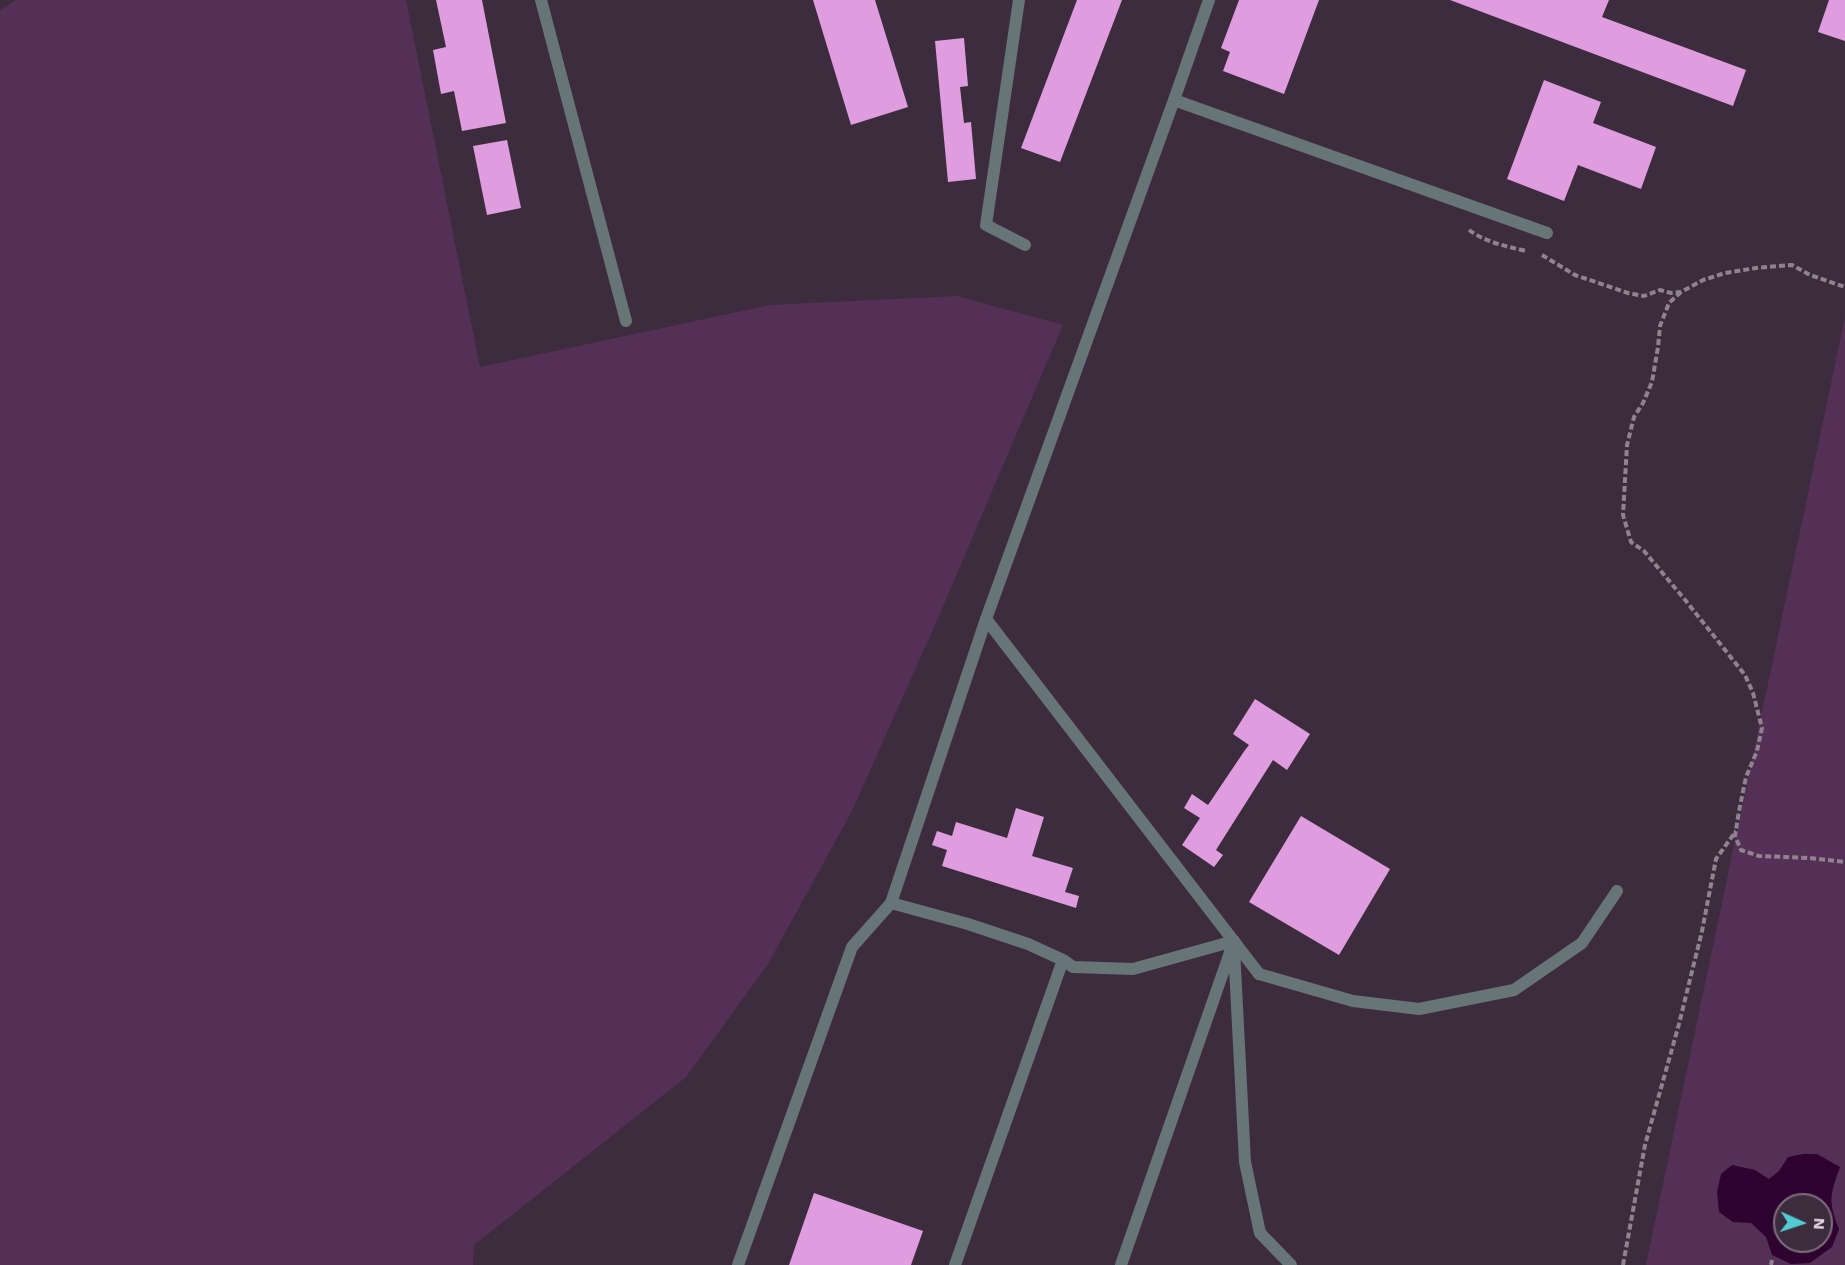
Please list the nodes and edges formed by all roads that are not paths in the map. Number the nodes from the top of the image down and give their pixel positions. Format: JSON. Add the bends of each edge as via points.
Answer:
{"nodes":[{"id":1,"x":541,"y":0,"type":"edge"},
{"id":2,"x":1019,"y":0,"type":"edge"},
{"id":3,"x":1209,"y":0,"type":"edge"},
{"id":4,"x":1174,"y":100,"type":"junction"},
{"id":5,"x":1547,"y":233,"type":"dead end"},
{"id":6,"x":1025,"y":245,"type":"dead end"},
{"id":7,"x":626,"y":321,"type":"dead end"},
{"id":8,"x":986,"y":619,"type":"junction"},
{"id":9,"x":1617,"y":891,"type":"dead end"},
{"id":10,"x":891,"y":903,"type":"junction"},
{"id":11,"x":1234,"y":941,"type":"junction"},
{"id":12,"x":1063,"y":960,"type":"junction"},
{"id":13,"x":738,"y":1265,"type":"edge"},
{"id":14,"x":955,"y":1265,"type":"edge"},
{"id":15,"x":1121,"y":1265,"type":"edge"},
{"id":16,"x":1291,"y":1265,"type":"edge"}],
"edges":[{"from":1,"to":7,"type":"street"},
{"from":2,"to":6,"type":"street","via":[[986,225]]},
{"from":3,"to":4,"type":"street"},
{"from":4,"to":5,"type":"street"},
{"from":4,"to":8,"type":"street"},
{"from":8,"to":10,"type":"street"},
{"from":8,"to":11,"type":"street"},
{"from":9,"to":11,"type":"street","via":[[1582,943],[1514,990],[1419,1009],[1353,1001],[1259,974]]},
{"from":10,"to":12,"type":"street","via":[[978,927]]},
{"from":10,"to":13,"type":"street","via":[[852,947]]},
{"from":11,"to":12,"type":"street","via":[[1133,969],[1074,967]]},
{"from":11,"to":15,"type":"street"},
{"from":11,"to":16,"type":"street","via":[[1245,1162],[1260,1233]]},
{"from":12,"to":14,"type":"street"}]}
